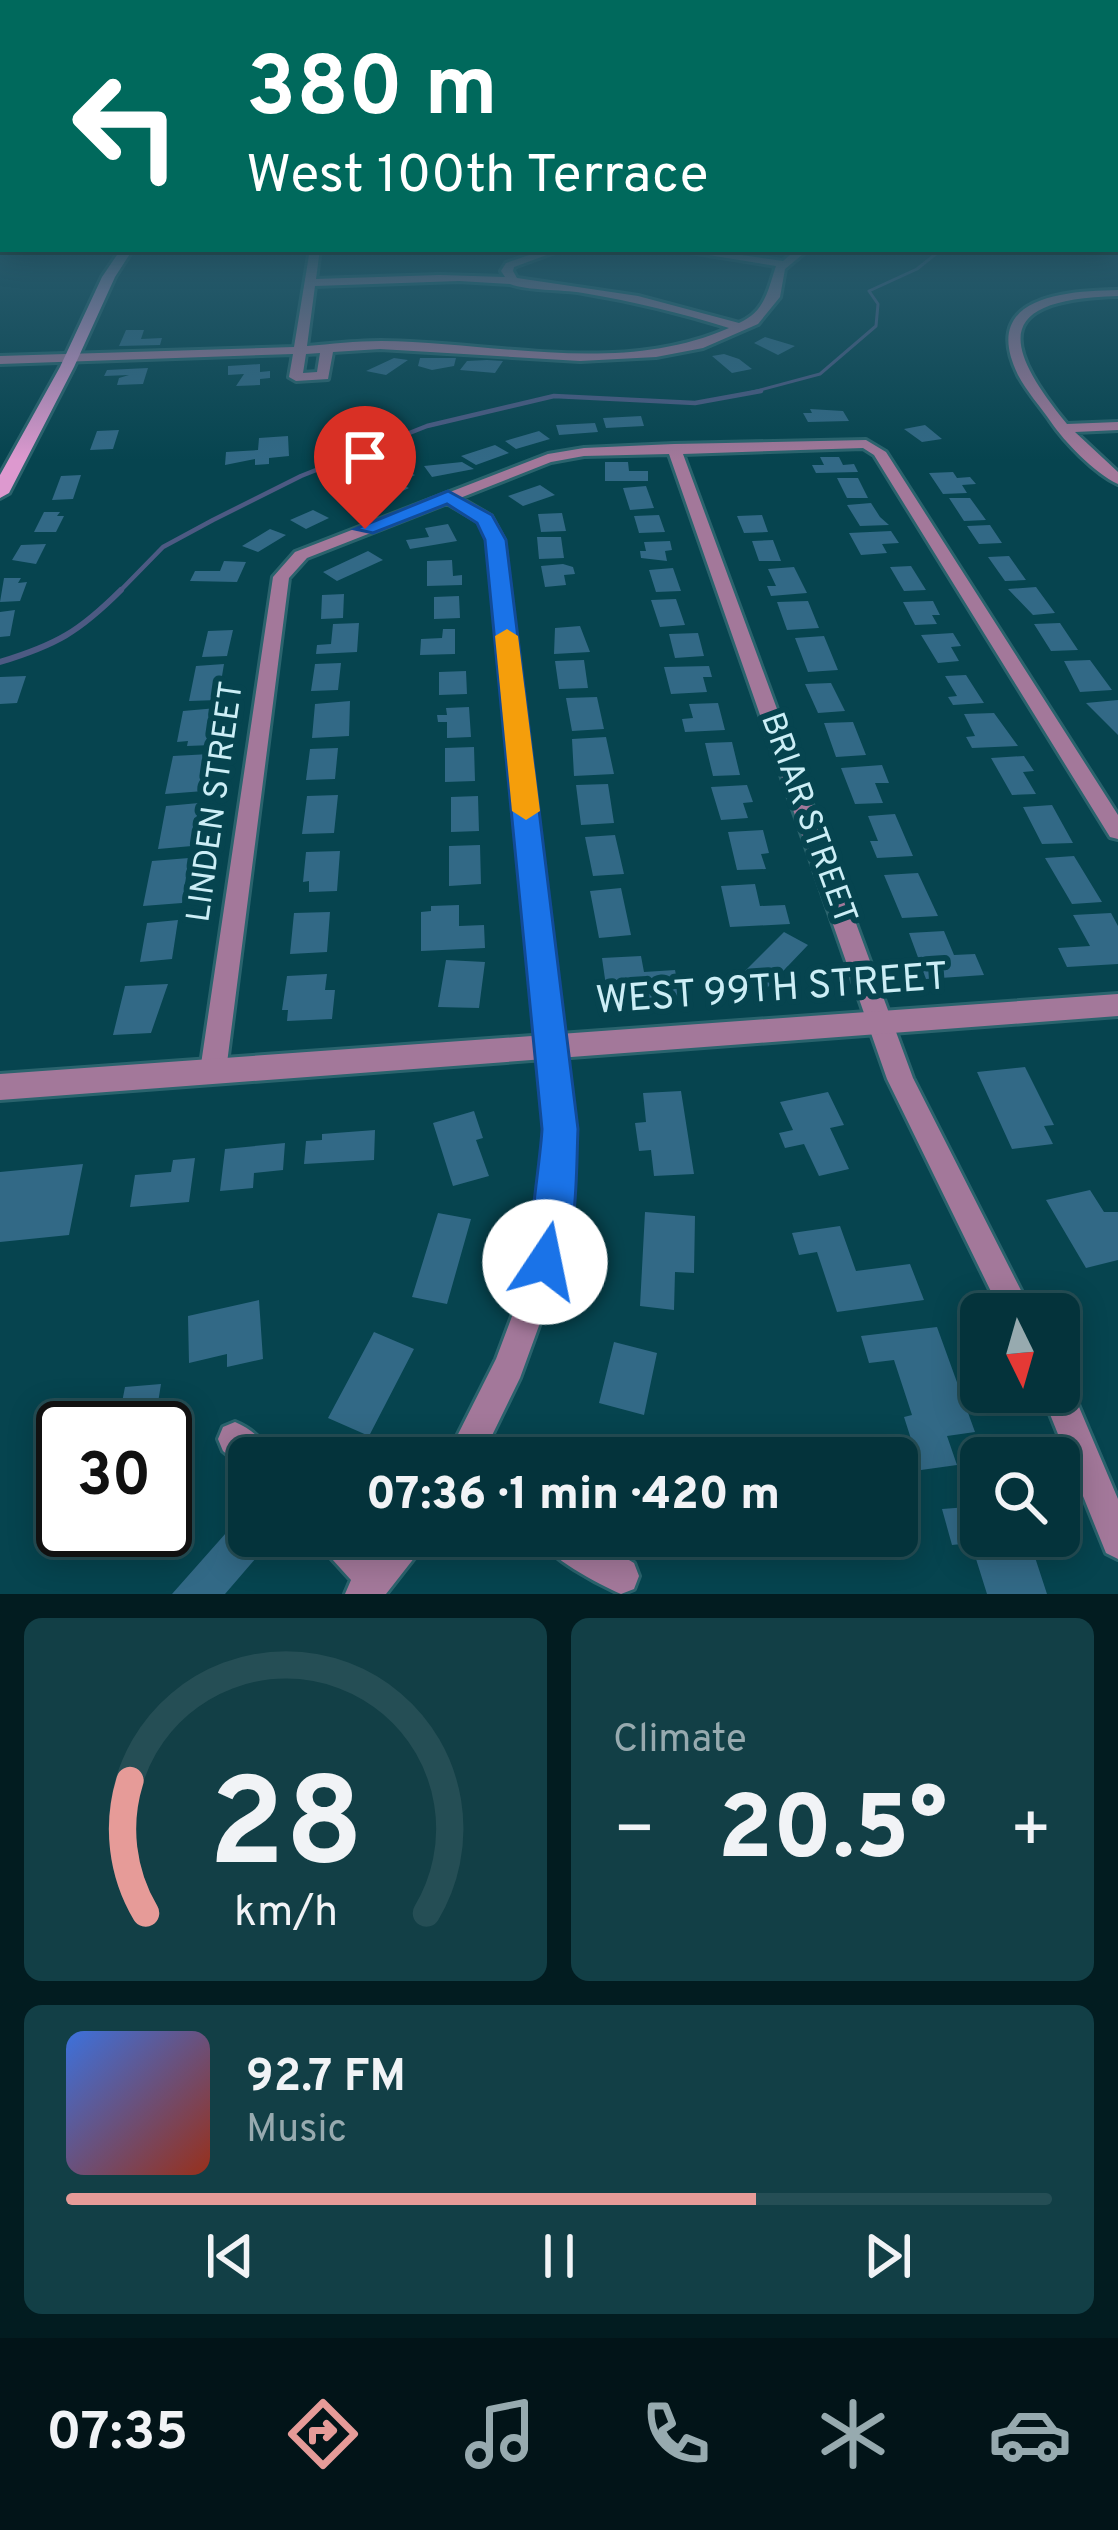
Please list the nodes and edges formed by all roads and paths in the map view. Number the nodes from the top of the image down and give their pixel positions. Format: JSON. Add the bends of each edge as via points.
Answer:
{"nodes":[{"id":1,"x":90,"y":312,"type":"edge"},
{"id":2,"x":305,"y":312,"type":"edge"},
{"id":3,"x":688,"y":312,"type":"edge"},
{"id":4,"x":762,"y":312,"type":"edge"},
{"id":5,"x":1027,"y":312,"type":"edge"},
{"id":6,"x":742,"y":328,"type":"junction"},
{"id":7,"x":328,"y":348,"type":"junction"},
{"id":8,"x":299,"y":349,"type":"junction"},
{"id":9,"x":71,"y":359,"type":"junction"},
{"id":10,"x":0,"y":360,"type":"edge"},
{"id":11,"x":1118,"y":426,"type":"edge"},
{"id":12,"x":1061,"y":428,"type":"junction"},
{"id":13,"x":674,"y":448,"type":"junction"},
{"id":14,"x":1118,"y":479,"type":"edge"},
{"id":15,"x":0,"y":493,"type":"edge"},
{"id":16,"x":448,"y":497,"type":"junction"},
{"id":17,"x":1118,"y":832,"type":"edge"},
{"id":18,"x":1118,"y":1005,"type":"edge"},
{"id":19,"x":879,"y":1022,"type":"junction"},
{"id":20,"x":553,"y":1047,"type":"junction"},
{"id":21,"x":213,"y":1071,"type":"junction"},
{"id":22,"x":0,"y":1087,"type":"edge"},
{"id":23,"x":1007,"y":1293,"type":"edge"},
{"id":24,"x":1066,"y":1413,"type":"edge"},
{"id":25,"x":474,"y":1437,"type":"edge"},
{"id":26,"x":1118,"y":1540,"type":"edge"},
{"id":27,"x":348,"y":1557,"type":"edge"},
{"id":28,"x":393,"y":1557,"type":"edge"},
{"id":29,"x":590,"y":1557,"type":"edge"},
{"id":30,"x":620,"y":1576,"type":"dead end"},
{"id":31,"x":369,"y":1587,"type":"edge"}],
"edges":[{"from":1,"to":9,"type":"main road"},
{"from":2,"to":8,"type":"street"},
{"from":3,"to":6,"type":"street"},
{"from":4,"to":6,"type":"street"},
{"from":5,"to":12,"type":"street","via":[[1017,323],[1028,378]]},
{"from":6,"to":7,"type":"street","via":[[684,349],[631,356],[420,344]]},
{"from":7,"to":8,"type":"street"},
{"from":7,"to":8,"type":"street","via":[[322,376],[309,379],[296,377]]},
{"from":8,"to":9,"type":"street"},
{"from":9,"to":10,"type":"street"},
{"from":9,"to":15,"type":"main road"},
{"from":11,"to":12,"type":"street"},
{"from":12,"to":14,"type":"street"},
{"from":13,"to":16,"type":"street","via":[[566,454]]},
{"from":13,"to":17,"type":"street","via":[[866,444],[879,452]]},
{"from":13,"to":19,"type":"street","name":"BRIAR STREET"},
{"from":16,"to":20,"type":"street","via":[[485,519],[496,540]]},
{"from":16,"to":21,"type":"street","name":"LINDEN STREET","via":[[307,553],[281,577]]},
{"from":18,"to":19,"type":"street","name":"WEST 99TH STREET"},
{"from":19,"to":20,"type":"street","name":"WEST 99TH STREET"},
{"from":19,"to":23,"type":"street","name":"BRIAR STREET","via":[[918,1119]]},
{"from":20,"to":21,"type":"street","name":"WEST 99TH STREET"},
{"from":20,"to":25,"type":"street","via":[[560,1129],[551,1237],[509,1367]]},
{"from":21,"to":22,"type":"street","name":"WEST 99TH STREET"},
{"from":24,"to":26,"type":"street"},
{"from":27,"to":31,"type":"street"},
{"from":28,"to":31,"type":"street"},
{"from":29,"to":30,"type":"street"}]}
